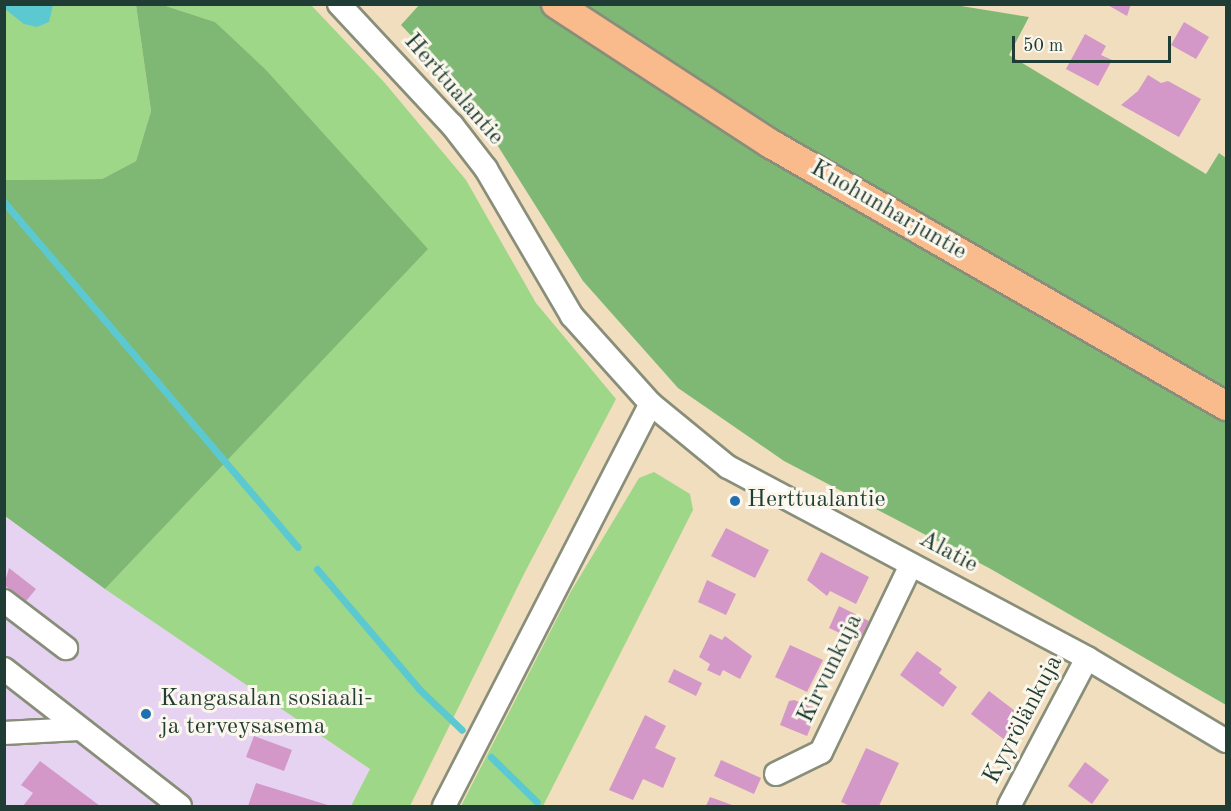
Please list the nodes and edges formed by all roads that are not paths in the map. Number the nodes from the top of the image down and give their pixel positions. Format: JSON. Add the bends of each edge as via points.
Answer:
{"nodes":[{"id":1,"x":339,"y":4,"type":"edge"},
{"id":2,"x":556,"y":4,"type":"edge"},
{"id":3,"x":651,"y":404,"type":"junction"},
{"id":4,"x":1227,"y":406,"type":"edge"},
{"id":5,"x":911,"y":565,"type":"junction"},
{"id":6,"x":4,"y":601,"type":"edge"},
{"id":7,"x":66,"y":648,"type":"dead end"},
{"id":8,"x":1087,"y":658,"type":"junction"},
{"id":9,"x":8,"y":680,"type":"edge"},
{"id":10,"x":79,"y":729,"type":"junction"},
{"id":11,"x":4,"y":733,"type":"edge"},
{"id":12,"x":1227,"y":741,"type":"edge"},
{"id":13,"x":776,"y":774,"type":"dead end"},
{"id":14,"x":180,"y":807,"type":"edge"},
{"id":15,"x":444,"y":807,"type":"edge"},
{"id":16,"x":1009,"y":807,"type":"edge"}],
"edges":[{"from":1,"to":3,"type":"street","name":"Herttualantie","via":[[452,125],[486,169],[572,316]]},
{"from":2,"to":4,"type":"main road","name":"Kuohunharjuntie","via":[[771,144]]},
{"from":3,"to":5,"type":"street","name":"Alatie","via":[[728,467]]},
{"from":3,"to":15,"type":"street"},
{"from":5,"to":8,"type":"street","name":"Alatie"},
{"from":5,"to":13,"type":"street","name":"Kirvunkuja","via":[[821,752]]},
{"from":6,"to":7,"type":"street"},
{"from":8,"to":12,"type":"street","name":"Alatie"},
{"from":8,"to":16,"type":"street","name":"Kyyrölänkuja"},
{"from":9,"to":10,"type":"street"},
{"from":10,"to":11,"type":"street"},
{"from":10,"to":14,"type":"street"}]}
